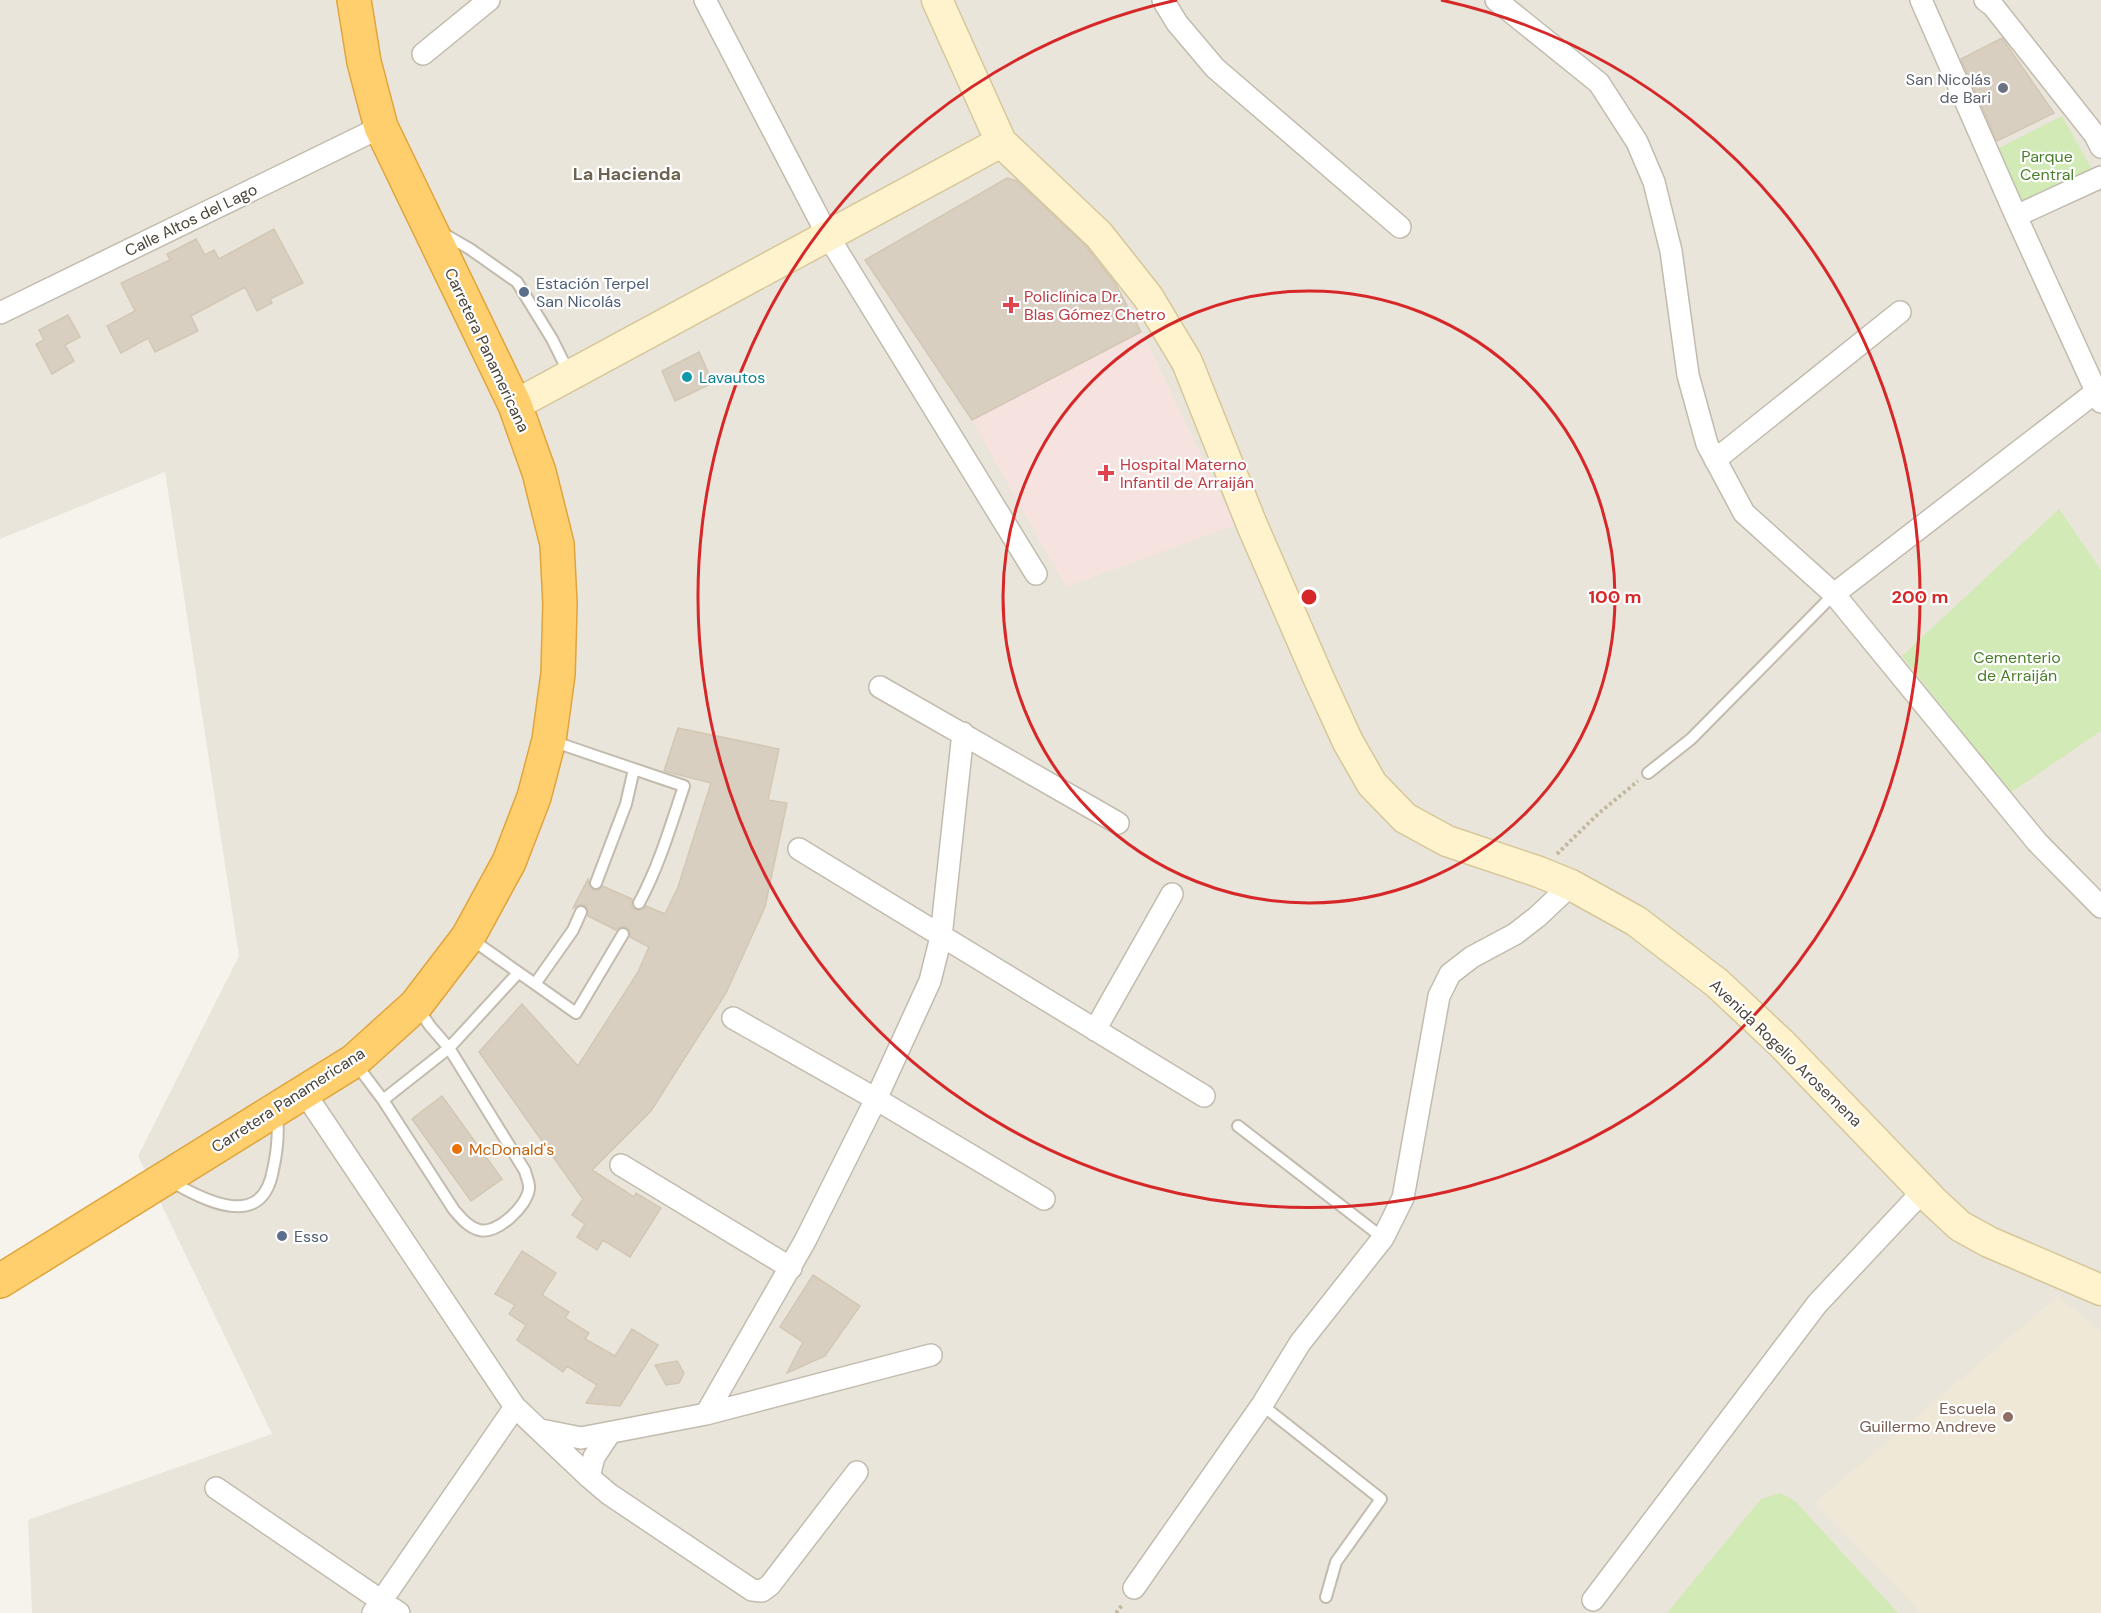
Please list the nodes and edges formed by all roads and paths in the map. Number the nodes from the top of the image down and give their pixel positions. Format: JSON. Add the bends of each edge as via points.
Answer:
{"nodes":[{"id":1,"x":354,"y":0,"type":"edge"},
{"id":2,"x":489,"y":0,"type":"edge"},
{"id":3,"x":705,"y":0,"type":"edge"},
{"id":4,"x":937,"y":0,"type":"edge"},
{"id":5,"x":1163,"y":0,"type":"edge"},
{"id":6,"x":1496,"y":0,"type":"edge"},
{"id":7,"x":1921,"y":0,"type":"edge"},
{"id":8,"x":1993,"y":2,"type":"edge"},
{"id":9,"x":423,"y":54,"type":"dead end"},
{"id":10,"x":381,"y":127,"type":"junction"},
{"id":11,"x":1001,"y":142,"type":"junction"},
{"id":12,"x":2101,"y":147,"type":"edge"},
{"id":13,"x":2101,"y":177,"type":"edge"},
{"id":14,"x":2016,"y":216,"type":"junction"},
{"id":15,"x":429,"y":226,"type":"junction"},
{"id":16,"x":1400,"y":227,"type":"dead end"},
{"id":17,"x":828,"y":236,"type":"junction"},
{"id":18,"x":1900,"y":312,"type":"dead end"},
{"id":19,"x":0,"y":313,"type":"edge"},
{"id":20,"x":570,"y":375,"type":"junction"},
{"id":21,"x":2099,"y":397,"type":"edge"},
{"id":22,"x":515,"y":405,"type":"junction"},
{"id":23,"x":1715,"y":460,"type":"junction"},
{"id":24,"x":1036,"y":574,"type":"dead end"},
{"id":25,"x":1834,"y":594,"type":"junction"},
{"id":26,"x":880,"y":687,"type":"dead end"},
{"id":27,"x":963,"y":734,"type":"junction"},
{"id":28,"x":549,"y":740,"type":"junction"},
{"id":29,"x":633,"y":769,"type":"junction"},
{"id":30,"x":1648,"y":773,"type":"joint"},
{"id":31,"x":1118,"y":823,"type":"dead end"},
{"id":32,"x":799,"y":849,"type":"dead end"},
{"id":33,"x":1539,"y":872,"type":"junction"},
{"id":34,"x":596,"y":883,"type":"dead end"},
{"id":35,"x":1571,"y":885,"type":"junction"},
{"id":36,"x":1172,"y":894,"type":"dead end"},
{"id":37,"x":639,"y":903,"type":"dead end"},
{"id":38,"x":2101,"y":907,"type":"edge"},
{"id":39,"x":581,"y":912,"type":"dead end"},
{"id":40,"x":623,"y":933,"type":"dead end"},
{"id":41,"x":468,"y":937,"type":"junction"},
{"id":42,"x":941,"y":937,"type":"junction"},
{"id":43,"x":518,"y":973,"type":"junction"},
{"id":44,"x":535,"y":984,"type":"junction"},
{"id":45,"x":416,"y":1005,"type":"junction"},
{"id":46,"x":733,"y":1018,"type":"dead end"},
{"id":47,"x":1095,"y":1030,"type":"junction"},
{"id":48,"x":449,"y":1048,"type":"junction"},
{"id":49,"x":354,"y":1061,"type":"junction"},
{"id":50,"x":304,"y":1092,"type":"junction"},
{"id":51,"x":1204,"y":1096,"type":"dead end"},
{"id":52,"x":876,"y":1099,"type":"junction"},
{"id":53,"x":383,"y":1100,"type":"junction"},
{"id":54,"x":276,"y":1109,"type":"junction"},
{"id":55,"x":1238,"y":1126,"type":"dead end"},
{"id":56,"x":621,"y":1165,"type":"dead end"},
{"id":57,"x":165,"y":1178,"type":"junction"},
{"id":58,"x":1923,"y":1191,"type":"junction"},
{"id":59,"x":1044,"y":1199,"type":"dead end"},
{"id":60,"x":1383,"y":1238,"type":"junction"},
{"id":61,"x":790,"y":1268,"type":"junction"},
{"id":62,"x":0,"y":1281,"type":"edge"},
{"id":63,"x":2101,"y":1290,"type":"edge"},
{"id":64,"x":931,"y":1355,"type":"dead end"},
{"id":65,"x":1262,"y":1405,"type":"junction"},
{"id":66,"x":515,"y":1407,"type":"junction"},
{"id":67,"x":706,"y":1414,"type":"junction"},
{"id":68,"x":540,"y":1430,"type":"junction"},
{"id":69,"x":610,"y":1433,"type":"junction"},
{"id":70,"x":857,"y":1472,"type":"dead end"},
{"id":71,"x":589,"y":1477,"type":"junction"},
{"id":72,"x":216,"y":1488,"type":"dead end"},
{"id":73,"x":1134,"y":1588,"type":"dead end"},
{"id":74,"x":1326,"y":1597,"type":"dead end"},
{"id":75,"x":1593,"y":1600,"type":"dead end"},
{"id":76,"x":377,"y":1607,"type":"edge"},
{"id":77,"x":399,"y":1613,"type":"edge"}],
"edges":[{"from":1,"to":10,"type":"highway","name":"Carretera Panamericana","via":[[364,62]]},
{"from":2,"to":9,"type":"street"},
{"from":3,"to":17,"type":"street"},
{"from":4,"to":11,"type":"street","name":"Avenida Rogelio Arosemena"},
{"from":5,"to":16,"type":"street","via":[[1215,68]]},
{"from":6,"to":23,"type":"street","via":[[1599,83],[1637,142],[1654,182],[1671,251],[1688,375]]},
{"from":7,"to":14,"type":"street"},
{"from":8,"to":12,"type":"street"},
{"from":10,"to":15,"type":"highway","name":"Carretera Panamericana"},
{"from":10,"to":19,"type":"street","name":"Calle Altos del Lago"},
{"from":11,"to":17,"type":"street"},
{"from":11,"to":33,"type":"street","name":"Avenida Rogelio Arosemena","via":[[1099,235],[1148,297],[1187,362],[1309,657],[1372,784],[1405,818],[1447,841]]},
{"from":13,"to":14,"type":"street"},
{"from":14,"to":21,"type":"street"},
{"from":15,"to":20,"type":"lane","via":[[471,249],[517,282]]},
{"from":15,"to":22,"type":"highway","name":"Carretera Panamericana"},
{"from":17,"to":20,"type":"street"},
{"from":17,"to":24,"type":"street"},
{"from":18,"to":23,"type":"street"},
{"from":20,"to":22,"type":"street"},
{"from":21,"to":25,"type":"street"},
{"from":22,"to":28,"type":"highway","name":"Carretera Panamericana","via":[[539,472],[557,544],[558,674]]},
{"from":23,"to":25,"type":"street","via":[[1744,513]]},
{"from":25,"to":30,"type":"lane","via":[[1691,739]]},
{"from":25,"to":38,"type":"street","via":[[2037,842]]},
{"from":26,"to":27,"type":"street"},
{"from":27,"to":31,"type":"street"},
{"from":27,"to":42,"type":"street"},
{"from":28,"to":29,"type":"lane"},
{"from":28,"to":41,"type":"highway","name":"Carretera Panamericana","via":[[534,797],[509,862]]},
{"from":29,"to":34,"type":"lane","via":[[626,804]]},
{"from":29,"to":37,"type":"lane","via":[[684,786]]},
{"from":30,"to":33,"type":"path","via":[[1598,814]]},
{"from":32,"to":42,"type":"street"},
{"from":33,"to":35,"type":"street","name":"Avenida Rogelio Arosemena"},
{"from":35,"to":58,"type":"street","name":"Avenida Rogelio Arosemena","via":[[1636,921],[1717,983],[1781,1043]]},
{"from":35,"to":60,"type":"street","via":[[1515,934],[1450,974],[1439,996],[1403,1198]]},
{"from":36,"to":47,"type":"street"},
{"from":39,"to":44,"type":"lane"},
{"from":40,"to":44,"type":"lane","via":[[576,1013]]},
{"from":41,"to":43,"type":"lane"},
{"from":41,"to":45,"type":"highway","name":"Carretera Panamericana"},
{"from":42,"to":47,"type":"street"},
{"from":42,"to":52,"type":"street","via":[[930,981]]},
{"from":43,"to":44,"type":"lane"},
{"from":43,"to":48,"type":"lane"},
{"from":45,"to":48,"type":"lane"},
{"from":45,"to":49,"type":"highway","name":"Carretera Panamericana"},
{"from":46,"to":52,"type":"street"},
{"from":47,"to":51,"type":"street"},
{"from":48,"to":53,"type":"lane"},
{"from":48,"to":53,"type":"lane","via":[[525,1171],[530,1188],[524,1204],[508,1220],[480,1231],[466,1224]]},
{"from":49,"to":50,"type":"highway","name":"Carretera Panamericana"},
{"from":49,"to":53,"type":"lane"},
{"from":50,"to":54,"type":"highway","name":"Carretera Panamericana"},
{"from":50,"to":66,"type":"street"},
{"from":52,"to":59,"type":"street"},
{"from":52,"to":61,"type":"street"},
{"from":54,"to":57,"type":"highway","name":"Carretera Panamericana"},
{"from":54,"to":57,"type":"lane","via":[[279,1131],[275,1163],[270,1186],[261,1199],[247,1206],[233,1206],[200,1197]]},
{"from":55,"to":60,"type":"lane"},
{"from":56,"to":61,"type":"street"},
{"from":57,"to":62,"type":"highway","name":"Carretera Panamericana"},
{"from":58,"to":63,"type":"street","name":"Avenida Rogelio Arosemena","via":[[1960,1226]]},
{"from":58,"to":75,"type":"street","via":[[1818,1304]]},
{"from":60,"to":65,"type":"street","via":[[1300,1343]]},
{"from":61,"to":67,"type":"street"},
{"from":64,"to":67,"type":"street"},
{"from":65,"to":73,"type":"street"},
{"from":65,"to":74,"type":"lane","via":[[1381,1499],[1336,1562]]},
{"from":66,"to":68,"type":"street"},
{"from":66,"to":76,"type":"street"},
{"from":67,"to":69,"type":"street"},
{"from":68,"to":69,"type":"street","via":[[581,1438]]},
{"from":68,"to":71,"type":"street"},
{"from":69,"to":71,"type":"street","via":[[594,1457]]},
{"from":70,"to":71,"type":"street","via":[[762,1591],[752,1590]]},
{"from":72,"to":76,"type":"street"},
{"from":76,"to":77,"type":"street"}]}
